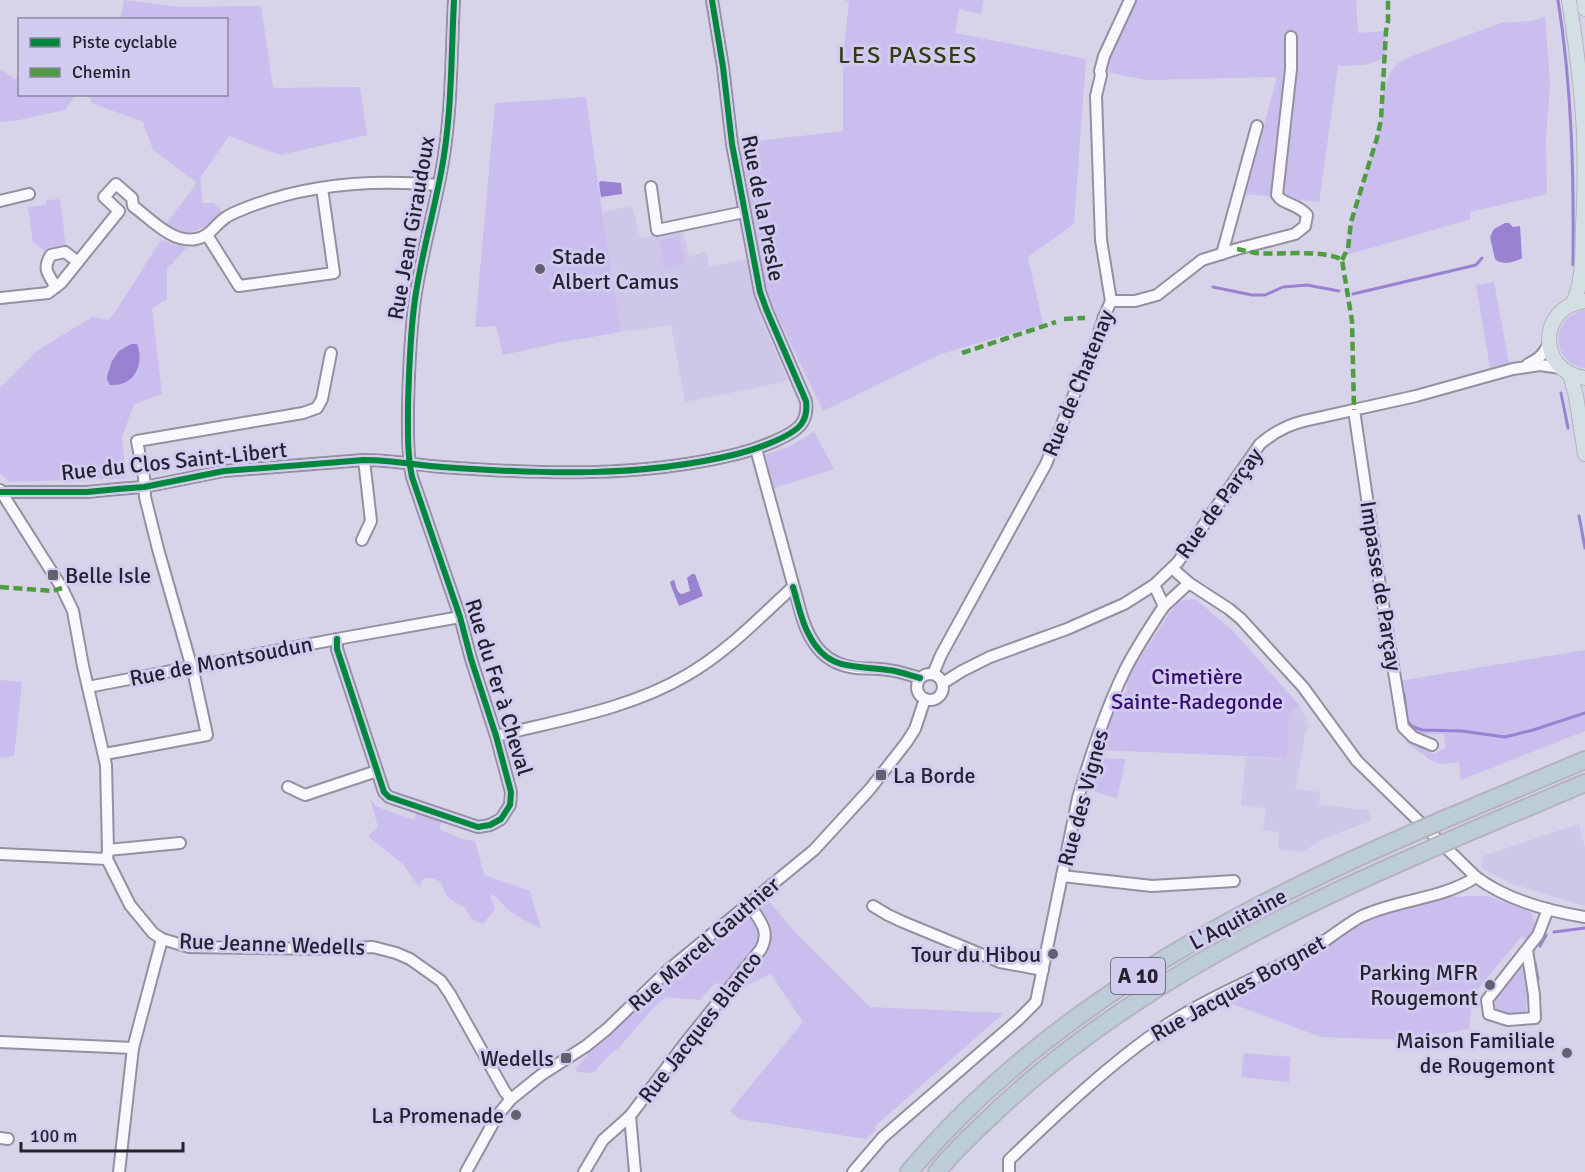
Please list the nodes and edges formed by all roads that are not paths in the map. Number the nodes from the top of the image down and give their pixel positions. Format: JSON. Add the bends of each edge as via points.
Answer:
{"nodes":[{"id":1,"x":454,"y":0,"type":"edge"},
{"id":2,"x":712,"y":0,"type":"edge"},
{"id":3,"x":1130,"y":0,"type":"edge"},
{"id":4,"x":1569,"y":0,"type":"edge"},
{"id":5,"x":1584,"y":0,"type":"edge"},
{"id":6,"x":1585,"y":9,"type":"edge"},
{"id":7,"x":1290,"y":37,"type":"dead end"},
{"id":8,"x":1257,"y":126,"type":"dead end"},
{"id":9,"x":438,"y":185,"type":"junction"},
{"id":10,"x":651,"y":187,"type":"dead end"},
{"id":11,"x":322,"y":188,"type":"junction"},
{"id":12,"x":28,"y":194,"type":"dead end"},
{"id":13,"x":0,"y":201,"type":"edge"},
{"id":14,"x":133,"y":206,"type":"junction"},
{"id":15,"x":118,"y":211,"type":"junction"},
{"id":16,"x":744,"y":212,"type":"junction"},
{"id":17,"x":207,"y":236,"type":"junction"},
{"id":18,"x":1222,"y":254,"type":"junction"},
{"id":19,"x":78,"y":262,"type":"junction"},
{"id":20,"x":56,"y":287,"type":"junction"},
{"id":21,"x":0,"y":298,"type":"edge"},
{"id":22,"x":1111,"y":301,"type":"junction"},
{"id":23,"x":1579,"y":302,"type":"edge"},
{"id":24,"x":1549,"y":343,"type":"junction"},
{"id":25,"x":331,"y":353,"type":"dead end"},
{"id":26,"x":1513,"y":369,"type":"junction"},
{"id":27,"x":1565,"y":371,"type":"junction"},
{"id":28,"x":1585,"y":378,"type":"edge"},
{"id":29,"x":1354,"y":410,"type":"junction"},
{"id":30,"x":805,"y":416,"type":"joint"},
{"id":31,"x":756,"y":449,"type":"junction"},
{"id":32,"x":1585,"y":454,"type":"edge"},
{"id":33,"x":364,"y":460,"type":"junction"},
{"id":34,"x":409,"y":463,"type":"junction"},
{"id":35,"x":144,"y":487,"type":"junction"},
{"id":36,"x":1,"y":492,"type":"edge"},
{"id":37,"x":362,"y":540,"type":"dead end"},
{"id":38,"x":1172,"y":568,"type":"junction"},
{"id":39,"x":1189,"y":583,"type":"junction"},
{"id":40,"x":1154,"y":585,"type":"junction"},
{"id":41,"x":793,"y":587,"type":"junction"},
{"id":42,"x":1164,"y":606,"type":"junction"},
{"id":43,"x":460,"y":617,"type":"junction"},
{"id":44,"x":337,"y":639,"type":"junction"},
{"id":45,"x":191,"y":666,"type":"junction"},
{"id":46,"x":933,"y":674,"type":"junction"},
{"id":47,"x":920,"y":678,"type":"junction"},
{"id":48,"x":943,"y":683,"type":"junction"},
{"id":49,"x":88,"y":687,"type":"junction"},
{"id":50,"x":925,"y":699,"type":"junction"},
{"id":51,"x":496,"y":736,"type":"junction"},
{"id":52,"x":1432,"y":745,"type":"dead end"},
{"id":53,"x":105,"y":754,"type":"junction"},
{"id":54,"x":1585,"y":760,"type":"edge"},
{"id":55,"x":376,"y":771,"type":"junction"},
{"id":56,"x":1585,"y":783,"type":"edge"},
{"id":57,"x":288,"y":787,"type":"dead end"},
{"id":58,"x":180,"y":843,"type":"dead end"},
{"id":59,"x":0,"y":854,"type":"edge"},
{"id":60,"x":108,"y":855,"type":"junction"},
{"id":61,"x":1062,"y":876,"type":"junction"},
{"id":62,"x":1476,"y":877,"type":"junction"},
{"id":63,"x":1234,"y":881,"type":"dead end"},
{"id":64,"x":749,"y":904,"type":"junction"},
{"id":65,"x":873,"y":906,"type":"dead end"},
{"id":66,"x":1548,"y":909,"type":"junction"},
{"id":67,"x":1585,"y":917,"type":"edge"},
{"id":68,"x":162,"y":939,"type":"junction"},
{"id":69,"x":1527,"y":950,"type":"junction"},
{"id":70,"x":1043,"y":969,"type":"junction"},
{"id":71,"x":0,"y":1042,"type":"edge"},
{"id":72,"x":133,"y":1048,"type":"junction"},
{"id":73,"x":511,"y":1099,"type":"junction"},
{"id":74,"x":630,"y":1116,"type":"junction"},
{"id":75,"x":119,"y":1172,"type":"edge"},
{"id":76,"x":466,"y":1172,"type":"edge"},
{"id":77,"x":584,"y":1172,"type":"edge"},
{"id":78,"x":635,"y":1172,"type":"edge"},
{"id":79,"x":853,"y":1172,"type":"edge"},
{"id":80,"x":909,"y":1172,"type":"edge"},
{"id":81,"x":937,"y":1172,"type":"edge"},
{"id":82,"x":1009,"y":1172,"type":"edge"}],
"edges":[{"from":1,"to":9,"type":"street","name":"Rue Jean Giraudoux","via":[[450,98]]},
{"from":2,"to":16,"type":"street","name":"Rue de la Presle"},
{"from":3,"to":22,"type":"street","name":"Rue de Chatenay","via":[[1104,56],[1096,96],[1101,240]]},
{"from":4,"to":23,"type":"main road","via":[[1585,164]]},
{"from":5,"to":6,"type":"main road"},
{"from":7,"to":18,"type":"street","via":[[1291,69],[1277,195],[1300,208],[1307,220],[1295,234]]},
{"from":8,"to":18,"type":"street"},
{"from":9,"to":11,"type":"street","via":[[369,183]]},
{"from":9,"to":34,"type":"street","name":"Rue Jean Giraudoux","via":[[411,331]]},
{"from":10,"to":16,"type":"street","via":[[657,230]]},
{"from":11,"to":17,"type":"street","via":[[281,196],[241,210],[225,218]]},
{"from":11,"to":17,"type":"street","via":[[334,273],[239,286]]},
{"from":12,"to":13,"type":"street"},
{"from":14,"to":15,"type":"street"},
{"from":14,"to":15,"type":"street","via":[[132,198],[116,184],[104,197]]},
{"from":14,"to":17,"type":"street","via":[[179,238]]},
{"from":15,"to":19,"type":"street"},
{"from":16,"to":30,"type":"street","name":"Rue de la Presle","via":[[760,292],[806,401]]},
{"from":18,"to":22,"type":"street","via":[[1202,260],[1156,295],[1135,301]]},
{"from":19,"to":20,"type":"street"},
{"from":19,"to":20,"type":"street","via":[[65,252],[51,255],[46,263],[47,273]]},
{"from":20,"to":21,"type":"street","via":[[48,293]]},
{"from":22,"to":46,"type":"street","name":"Rue de Chatenay","via":[[1046,464]]},
{"from":23,"to":24,"type":"main road","via":[[1554,319]]},
{"from":24,"to":26,"type":"street","name":"Rue de Parçay","via":[[1538,359]]},
{"from":24,"to":27,"type":"main road","via":[[1553,357]]},
{"from":25,"to":35,"type":"street","via":[[317,408],[137,441]]},
{"from":26,"to":27,"type":"street","name":"Rue de Parçay","via":[[1550,365]]},
{"from":26,"to":29,"type":"street","name":"Rue de Parçay"},
{"from":27,"to":28,"type":"main road"},
{"from":27,"to":32,"type":"main road","via":[[1575,396]]},
{"from":29,"to":38,"type":"street","name":"Rue de Parçay","via":[[1291,424],[1270,435]]},
{"from":29,"to":52,"type":"street","name":"Impasse de Parçay","via":[[1403,727],[1413,737]]},
{"from":30,"to":31,"type":"street","name":"Rue du Clos Saint-Libert","via":[[792,433]]},
{"from":31,"to":34,"type":"street","name":"Rue du Clos Saint-Libert","via":[[695,464],[599,473]]},
{"from":31,"to":41,"type":"street"},
{"from":33,"to":34,"type":"street","name":"Rue du Clos Saint-Libert"},
{"from":33,"to":35,"type":"street","name":"Rue du Clos Saint-Libert","via":[[224,471]]},
{"from":33,"to":37,"type":"street","via":[[371,521]]},
{"from":34,"to":43,"type":"street","name":"Rue du Fer à Cheval"},
{"from":35,"to":36,"type":"street","name":"Rue du Clos Saint-Libert","via":[[87,492]]},
{"from":35,"to":45,"type":"street"},
{"from":36,"to":49,"type":"street","name":"Rue Jeanne Wedells","via":[[70,601]]},
{"from":38,"to":39,"type":"street"},
{"from":38,"to":40,"type":"street","name":"Rue de Parçay"},
{"from":39,"to":42,"type":"street","name":"Rue des Vignes"},
{"from":39,"to":62,"type":"street","via":[[1241,619],[1303,687],[1357,761]]},
{"from":40,"to":42,"type":"street"},
{"from":40,"to":48,"type":"street","name":"Rue de Parçay","via":[[1124,604],[990,657]]},
{"from":41,"to":47,"type":"street","via":[[807,633],[826,657],[840,665]]},
{"from":41,"to":51,"type":"street","via":[[721,653],[646,696]]},
{"from":42,"to":61,"type":"street","name":"Rue des Vignes","via":[[1125,669],[1106,713],[1078,798]]},
{"from":43,"to":44,"type":"street","name":"Rue de Montsoudun"},
{"from":43,"to":51,"type":"street","name":"Rue du Fer à Cheval"},
{"from":44,"to":45,"type":"street","name":"Rue de Montsoudun"},
{"from":44,"to":55,"type":"street","name":"Rue du Fer à Cheval"},
{"from":45,"to":49,"type":"street","name":"Rue de Montsoudun"},
{"from":45,"to":53,"type":"street","via":[[207,735]]},
{"from":46,"to":47,"type":"street"},
{"from":46,"to":48,"type":"street"},
{"from":47,"to":50,"type":"street","via":[[916,686]]},
{"from":48,"to":50,"type":"street","via":[[939,697]]},
{"from":49,"to":53,"type":"street","name":"Rue Jeanne Wedells"},
{"from":50,"to":64,"type":"street","name":"Rue Marcel Gauthier","via":[[915,729],[870,789],[814,850]]},
{"from":51,"to":55,"type":"street","name":"Rue du Fer à Cheval","via":[[511,792],[510,805],[501,819],[490,825],[478,827],[389,797]]},
{"from":53,"to":60,"type":"street","name":"Rue Jeanne Wedells"},
{"from":54,"to":80,"type":"highway","name":"L'Aquitaine","number":"A 10","bridge":true,"via":[[1340,866],[1190,944],[1049,1038],[955,1122]]},
{"from":55,"to":57,"type":"street","via":[[305,795]]},
{"from":56,"to":81,"type":"highway","name":"L'Aquitaine","number":"A 10","bridge":true,"via":[[1358,881],[1274,922],[1131,1005],[1030,1081]]},
{"from":58,"to":60,"type":"street"},
{"from":59,"to":60,"type":"street"},
{"from":60,"to":68,"type":"street","name":"Rue Jeanne Wedells","via":[[130,905]]},
{"from":61,"to":63,"type":"street","via":[[1152,885]]},
{"from":61,"to":70,"type":"street","name":"Rue des Vignes"},
{"from":62,"to":66,"type":"street","via":[[1510,896]]},
{"from":62,"to":82,"type":"street","name":"Rue Jacques Borgnet","via":[[1449,891],[1361,917],[1294,958],[1165,1026],[1121,1058],[1037,1134],[1010,1160]]},
{"from":64,"to":73,"type":"street","name":"Rue Marcel Gauthier","via":[[667,972],[607,1029]]},
{"from":64,"to":74,"type":"street","name":"Rue Jacques Blanco","via":[[765,929],[761,949]]},
{"from":65,"to":70,"type":"street","via":[[1000,962]]},
{"from":66,"to":67,"type":"street"},
{"from":66,"to":69,"type":"street"},
{"from":68,"to":72,"type":"street"},
{"from":68,"to":73,"type":"street","name":"Rue Jeanne Wedells","via":[[189,947],[373,947],[410,959],[441,981]]},
{"from":69,"to":69,"type":"street","via":[[1535,1018],[1509,1020],[1489,1014],[1487,1000]]},
{"from":70,"to":79,"type":"street","name":"Rue des Vignes","via":[[1036,1002],[883,1137]]},
{"from":71,"to":72,"type":"street"},
{"from":72,"to":75,"type":"street"},
{"from":73,"to":76,"type":"street","name":"Rue Marcel Gauthier"},
{"from":74,"to":77,"type":"street","name":"Rue Jacques Blanco","via":[[603,1140]]},
{"from":74,"to":78,"type":"street","name":"Rue Jacques Blanco"}]}
